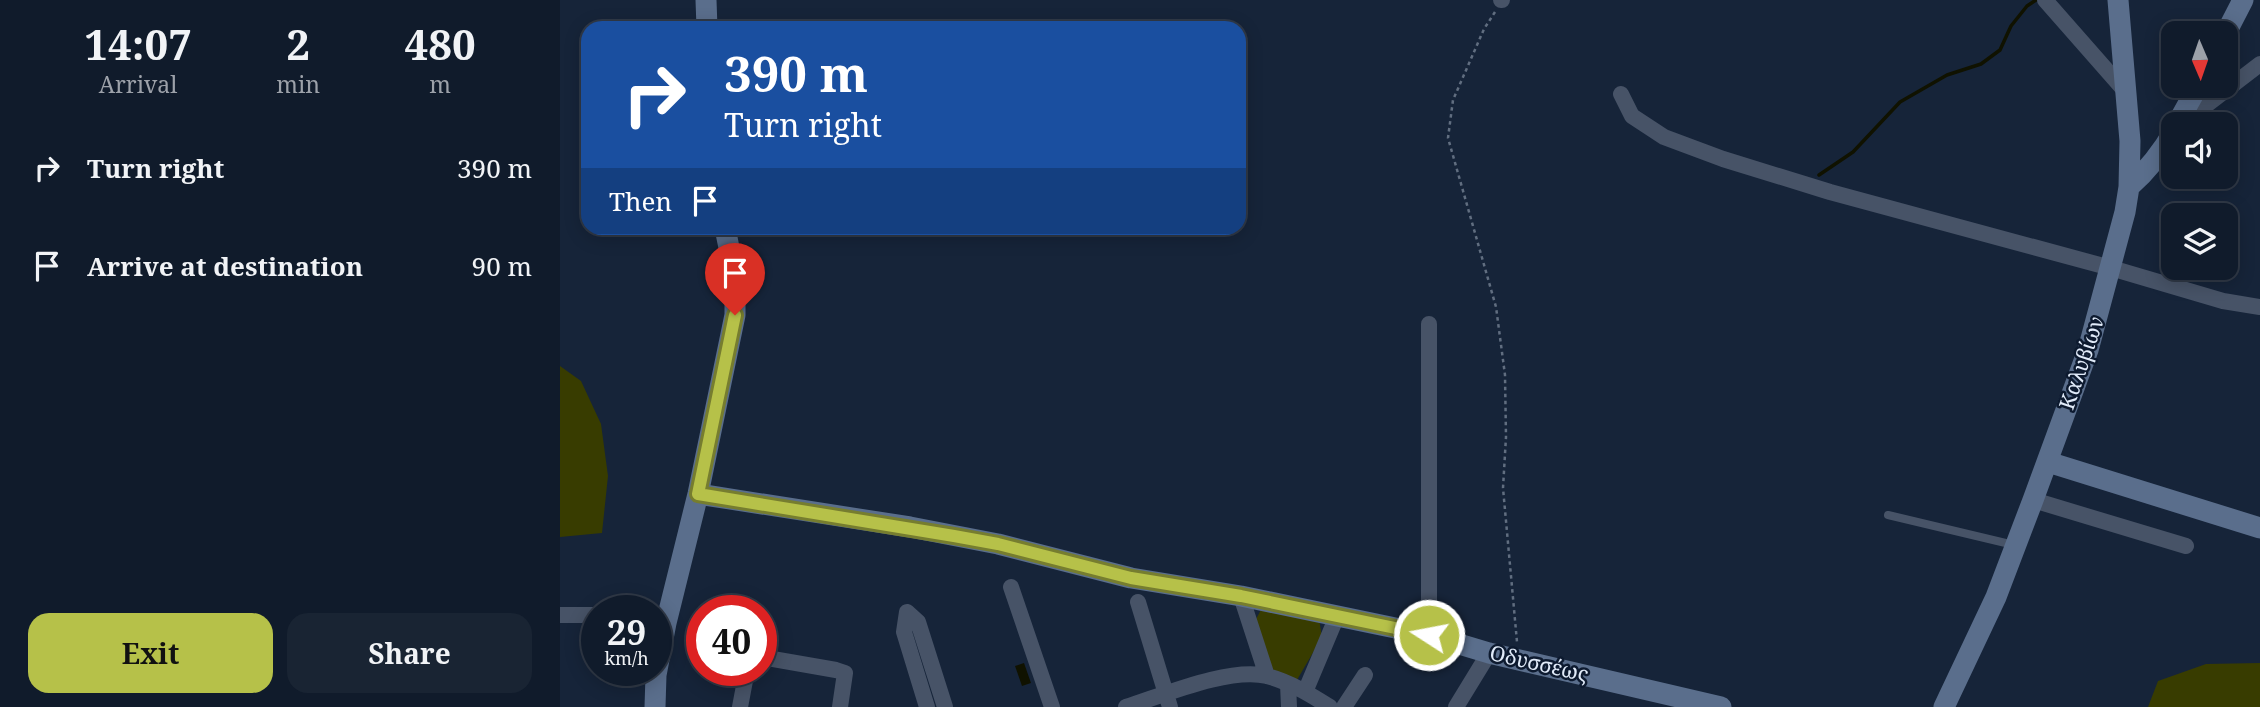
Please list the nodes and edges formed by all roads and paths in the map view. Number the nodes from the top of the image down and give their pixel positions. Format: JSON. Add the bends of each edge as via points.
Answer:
{"nodes":[{"id":1,"x":706,"y":0,"type":"edge"},
{"id":2,"x":1502,"y":0,"type":"edge"},
{"id":3,"x":2118,"y":0,"type":"edge"},
{"id":4,"x":2243,"y":0,"type":"edge"},
{"id":5,"x":2047,"y":3,"type":"edge"},
{"id":6,"x":708,"y":21,"type":"edge"},
{"id":7,"x":2232,"y":21,"type":"edge"},
{"id":8,"x":2260,"y":64,"type":"edge"},
{"id":9,"x":2125,"y":91,"type":"junction"},
{"id":10,"x":1621,"y":94,"type":"dead end"},
{"id":11,"x":2197,"y":112,"type":"edge"},
{"id":12,"x":2161,"y":153,"type":"edge"},
{"id":13,"x":2129,"y":187,"type":"junction"},
{"id":14,"x":726,"y":235,"type":"edge"},
{"id":15,"x":2110,"y":268,"type":"junction"},
{"id":16,"x":2260,"y":307,"type":"edge"},
{"id":17,"x":1429,"y":324,"type":"dead end"},
{"id":18,"x":2048,"y":462,"type":"junction"},
{"id":19,"x":698,"y":494,"type":"junction"},
{"id":20,"x":2034,"y":500,"type":"junction"},
{"id":21,"x":1888,"y":516,"type":"dead end"},
{"id":22,"x":2260,"y":528,"type":"edge"},
{"id":23,"x":2017,"y":546,"type":"junction"},
{"id":24,"x":2186,"y":546,"type":"dead end"},
{"id":25,"x":1011,"y":587,"type":"dead end"},
{"id":26,"x":669,"y":595,"type":"edge"},
{"id":27,"x":1241,"y":596,"type":"junction"},
{"id":28,"x":1138,"y":602,"type":"dead end"},
{"id":29,"x":560,"y":615,"type":"edge"},
{"id":30,"x":581,"y":615,"type":"edge"},
{"id":31,"x":1337,"y":616,"type":"junction"},
{"id":32,"x":1429,"y":635,"type":"junction"},
{"id":33,"x":1489,"y":653,"type":"junction"},
{"id":34,"x":1519,"y":659,"type":"junction"},
{"id":35,"x":777,"y":660,"type":"edge"},
{"id":36,"x":1365,"y":675,"type":"dead end"},
{"id":37,"x":1267,"y":676,"type":"junction"},
{"id":38,"x":1288,"y":684,"type":"junction"},
{"id":39,"x":655,"y":686,"type":"edge"},
{"id":40,"x":744,"y":686,"type":"edge"},
{"id":41,"x":1305,"y":692,"type":"junction"},
{"id":42,"x":1168,"y":701,"type":"edge"},
{"id":43,"x":654,"y":707,"type":"edge"},
{"id":44,"x":740,"y":707,"type":"edge"},
{"id":45,"x":840,"y":707,"type":"edge"},
{"id":46,"x":927,"y":707,"type":"edge"},
{"id":47,"x":945,"y":707,"type":"edge"},
{"id":48,"x":1052,"y":707,"type":"edge"},
{"id":49,"x":1126,"y":707,"type":"edge"},
{"id":50,"x":1289,"y":707,"type":"edge"},
{"id":51,"x":1330,"y":707,"type":"edge"},
{"id":52,"x":1344,"y":707,"type":"edge"},
{"id":53,"x":1456,"y":707,"type":"edge"},
{"id":54,"x":1721,"y":707,"type":"edge"},
{"id":55,"x":1944,"y":707,"type":"edge"}],
"edges":[{"from":1,"to":6,"type":"street"},
{"from":2,"to":34,"type":"path","via":[[1483,29],[1453,100],[1448,138],[1500,334],[1506,425],[1503,488]]},
{"from":3,"to":9,"type":"street","name":"Καλυβίων"},
{"from":4,"to":7,"type":"street"},
{"from":5,"to":9,"type":"street"},
{"from":8,"to":11,"type":"street"},
{"from":9,"to":13,"type":"street","name":"Καλυβίων"},
{"from":10,"to":15,"type":"street","via":[[1632,116],[1664,137],[1723,159]]},
{"from":12,"to":13,"type":"street"},
{"from":13,"to":15,"type":"street","name":"Καλυβίων"},
{"from":14,"to":19,"type":"street","via":[[735,277],[735,315]]},
{"from":15,"to":16,"type":"street","via":[[2223,301]]},
{"from":15,"to":18,"type":"street","name":"Καλυβίων","via":[[2088,349]]},
{"from":17,"to":32,"type":"street"},
{"from":18,"to":20,"type":"street","name":"Καλυβίων"},
{"from":18,"to":22,"type":"street"},
{"from":19,"to":26,"type":"street"},
{"from":19,"to":27,"type":"street","name":"Οδυσσέως","via":[[910,527],[1131,578]]},
{"from":20,"to":23,"type":"street","name":"Καλυβίων"},
{"from":20,"to":24,"type":"street"},
{"from":21,"to":23,"type":"lane"},
{"from":23,"to":55,"type":"street","name":"Καλυβίων"},
{"from":25,"to":48,"type":"street"},
{"from":27,"to":31,"type":"street","name":"Οδυσσέως"},
{"from":27,"to":37,"type":"street"},
{"from":28,"to":42,"type":"street"},
{"from":29,"to":30,"type":"street"},
{"from":31,"to":32,"type":"street","name":"Οδυσσέως"},
{"from":31,"to":41,"type":"street"},
{"from":32,"to":33,"type":"street","name":"Οδυσσέως"},
{"from":33,"to":34,"type":"street","name":"Οδυσσέως"},
{"from":33,"to":53,"type":"street"},
{"from":34,"to":54,"type":"street","name":"Οδυσσέως"},
{"from":35,"to":45,"type":"street","via":[[845,673]]},
{"from":36,"to":52,"type":"street"},
{"from":37,"to":38,"type":"street"},
{"from":37,"to":42,"type":"street","via":[[1208,680]]},
{"from":38,"to":41,"type":"street"},
{"from":38,"to":50,"type":"street"},
{"from":39,"to":43,"type":"street"},
{"from":40,"to":44,"type":"street"},
{"from":41,"to":51,"type":"street"},
{"from":42,"to":49,"type":"street"},
{"from":46,"to":47,"type":"street","via":[[904,632],[907,612],[918,622]]}]}
